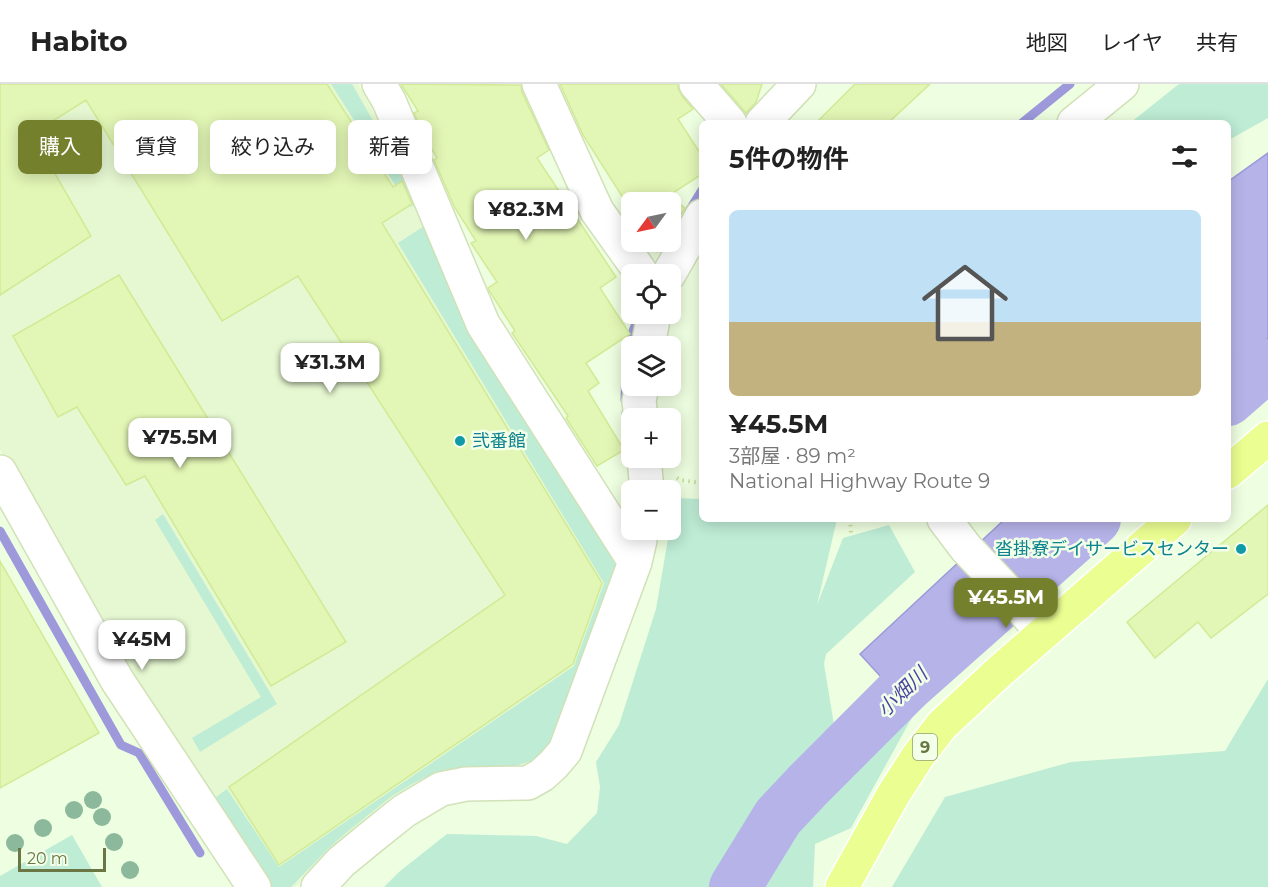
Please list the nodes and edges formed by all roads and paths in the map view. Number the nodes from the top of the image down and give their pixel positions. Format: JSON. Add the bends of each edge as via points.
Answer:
{"nodes":[{"id":1,"x":379,"y":84,"type":"edge"},
{"id":2,"x":539,"y":84,"type":"edge"},
{"id":3,"x":696,"y":84,"type":"edge"},
{"id":4,"x":799,"y":84,"type":"edge"},
{"id":5,"x":1122,"y":84,"type":"edge"},
{"id":6,"x":727,"y":120,"type":"edge"},
{"id":7,"x":765,"y":120,"type":"edge"},
{"id":8,"x":1078,"y":120,"type":"edge"},
{"id":9,"x":699,"y":221,"type":"edge"},
{"id":10,"x":635,"y":264,"type":"edge"},
{"id":11,"x":675,"y":264,"type":"edge"},
{"id":12,"x":1268,"y":438,"type":"edge"},
{"id":13,"x":1231,"y":469,"type":"edge"},
{"id":14,"x":0,"y":472,"type":"edge"},
{"id":15,"x":681,"y":480,"type":"edge"},
{"id":16,"x":699,"y":483,"type":"edge"},
{"id":17,"x":850,"y":522,"type":"edge"},
{"id":18,"x":946,"y":522,"type":"edge"},
{"id":19,"x":1172,"y":522,"type":"edge"},
{"id":20,"x":851,"y":533,"type":"dead end"},
{"id":21,"x":640,"y":540,"type":"edge"},
{"id":22,"x":635,"y":562,"type":"junction"},
{"id":23,"x":1043,"y":634,"type":"junction"},
{"id":24,"x":254,"y":887,"type":"edge"},
{"id":25,"x":318,"y":887,"type":"edge"},
{"id":26,"x":842,"y":887,"type":"edge"}],
"edges":[{"from":1,"to":22,"type":"street","via":[[483,324]]},
{"from":2,"to":10,"type":"street","via":[[597,211]]},
{"from":3,"to":6,"type":"street"},
{"from":4,"to":7,"type":"street"},
{"from":5,"to":8,"type":"street"},
{"from":9,"to":11,"type":"street"},
{"from":12,"to":13,"type":"highway"},
{"from":14,"to":24,"type":"street","via":[[117,680]]},
{"from":15,"to":16,"type":"path"},
{"from":17,"to":20,"type":"path"},
{"from":18,"to":23,"type":"street"},
{"from":19,"to":23,"type":"highway","number":"9"},
{"from":21,"to":22,"type":"street"},
{"from":22,"to":25,"type":"street","via":[[565,751],[553,765],[528,783],[466,784],[441,789],[396,818],[341,862]]},
{"from":23,"to":26,"type":"highway","number":"9","via":[[950,718],[924,748]]}]}
